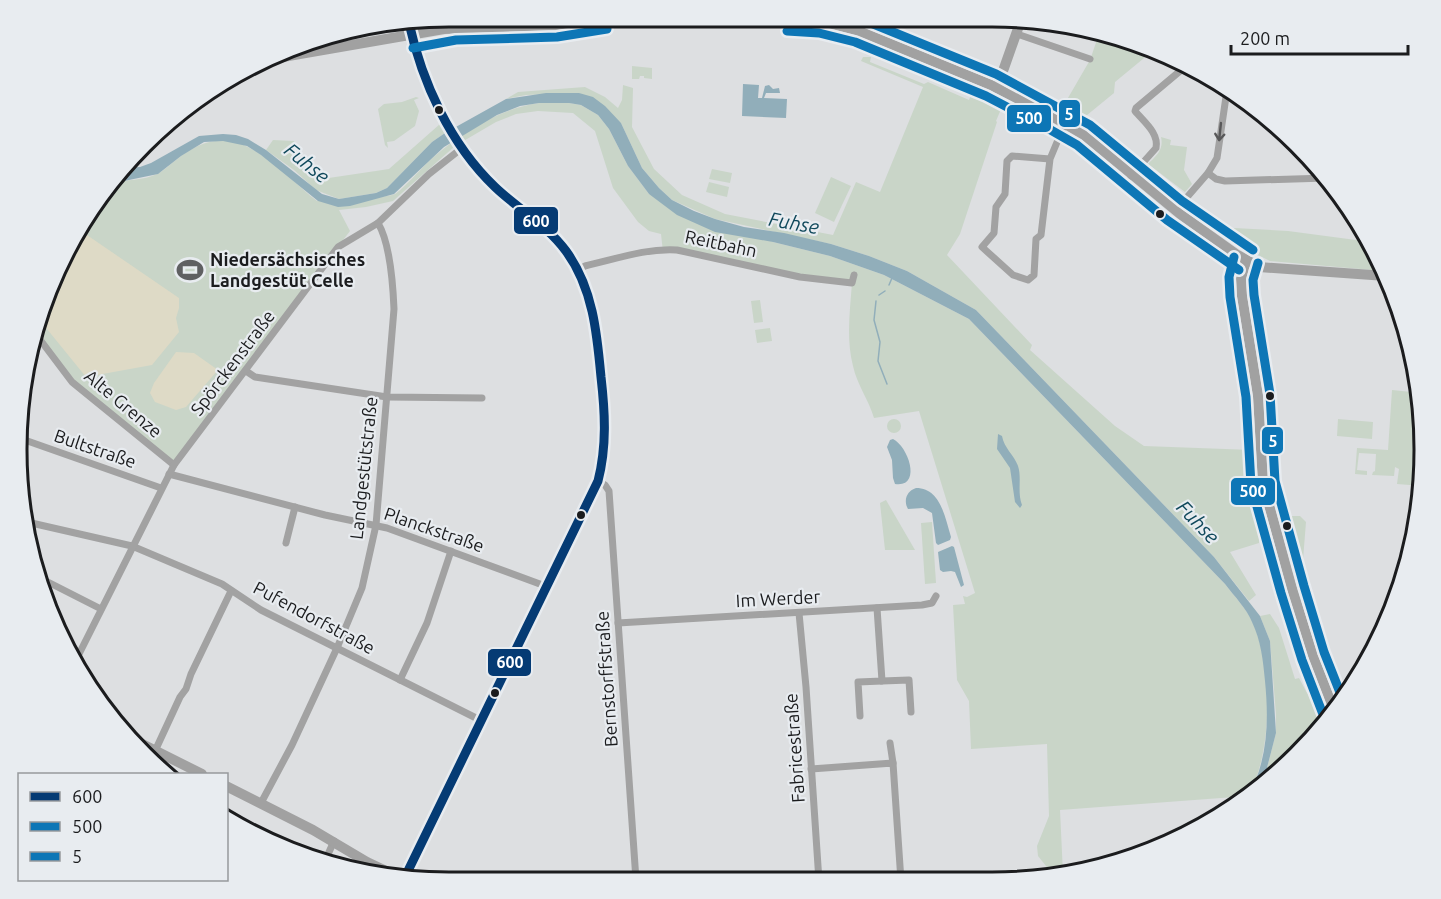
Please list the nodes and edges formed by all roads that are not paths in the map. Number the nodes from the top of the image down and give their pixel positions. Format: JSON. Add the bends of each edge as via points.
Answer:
{"nodes":[{"id":1,"x":469,"y":27,"type":"edge"},
{"id":2,"x":845,"y":27,"type":"edge"},
{"id":3,"x":1018,"y":28,"type":"edge"},
{"id":4,"x":410,"y":29,"type":"edge"},
{"id":5,"x":1017,"y":34,"type":"junction"},
{"id":6,"x":411,"y":36,"type":"junction"},
{"id":7,"x":300,"y":54,"type":"edge"},
{"id":8,"x":1090,"y":59,"type":"dead end"},
{"id":9,"x":1179,"y":72,"type":"edge"},
{"id":10,"x":997,"y":88,"type":"junction"},
{"id":11,"x":1226,"y":98,"type":"edge"},
{"id":12,"x":1065,"y":123,"type":"junction"},
{"id":13,"x":460,"y":147,"type":"junction"},
{"id":14,"x":1050,"y":159,"type":"junction"},
{"id":15,"x":1208,"y":173,"type":"junction"},
{"id":16,"x":1131,"y":176,"type":"junction"},
{"id":17,"x":1315,"y":178,"type":"edge"},
{"id":18,"x":1175,"y":211,"type":"junction"},
{"id":19,"x":378,"y":223,"type":"junction"},
{"id":20,"x":1246,"y":260,"type":"junction"},
{"id":21,"x":578,"y":270,"type":"junction"},
{"id":22,"x":854,"y":275,"type":"dead end"},
{"id":23,"x":1376,"y":275,"type":"edge"},
{"id":24,"x":41,"y":341,"type":"edge"},
{"id":25,"x":246,"y":371,"type":"junction"},
{"id":26,"x":387,"y":397,"type":"junction"},
{"id":27,"x":482,"y":398,"type":"dead end"},
{"id":28,"x":27,"y":441,"type":"edge"},
{"id":29,"x":174,"y":465,"type":"junction"},
{"id":30,"x":169,"y":474,"type":"junction"},
{"id":31,"x":598,"y":481,"type":"junction"},
{"id":32,"x":161,"y":488,"type":"junction"},
{"id":33,"x":295,"y":507,"type":"junction"},
{"id":34,"x":34,"y":524,"type":"edge"},
{"id":35,"x":376,"y":525,"type":"junction"},
{"id":36,"x":286,"y":543,"type":"dead end"},
{"id":37,"x":132,"y":546,"type":"junction"},
{"id":38,"x":451,"y":551,"type":"junction"},
{"id":39,"x":48,"y":582,"type":"edge"},
{"id":40,"x":1304,"y":585,"type":"dead end"},
{"id":41,"x":548,"y":587,"type":"junction"},
{"id":42,"x":231,"y":591,"type":"junction"},
{"id":43,"x":936,"y":596,"type":"dead end"},
{"id":44,"x":877,"y":608,"type":"junction"},
{"id":45,"x":101,"y":609,"type":"junction"},
{"id":46,"x":799,"y":613,"type":"junction"},
{"id":47,"x":618,"y":623,"type":"junction"},
{"id":48,"x":337,"y":648,"type":"junction"},
{"id":49,"x":80,"y":653,"type":"edge"},
{"id":50,"x":400,"y":680,"type":"junction"},
{"id":51,"x":882,"y":681,"type":"junction"},
{"id":52,"x":1340,"y":688,"type":"edge"},
{"id":53,"x":1331,"y":701,"type":"edge"},
{"id":54,"x":911,"y":711,"type":"dead end"},
{"id":55,"x":860,"y":716,"type":"dead end"},
{"id":56,"x":482,"y":721,"type":"junction"},
{"id":57,"x":890,"y":742,"type":"dead end"},
{"id":58,"x":151,"y":748,"type":"edge"},
{"id":59,"x":155,"y":750,"type":"junction"},
{"id":60,"x":893,"y":763,"type":"junction"},
{"id":61,"x":811,"y":769,"type":"junction"},
{"id":62,"x":188,"y":771,"type":"edge"},
{"id":63,"x":228,"y":787,"type":"edge"},
{"id":64,"x":261,"y":803,"type":"junction"},
{"id":65,"x":334,"y":842,"type":"junction"},
{"id":66,"x":328,"y":854,"type":"edge"},
{"id":67,"x":373,"y":865,"type":"edge"},
{"id":68,"x":409,"y":870,"type":"edge"},
{"id":69,"x":635,"y":872,"type":"edge"},
{"id":70,"x":818,"y":872,"type":"edge"},
{"id":71,"x":900,"y":872,"type":"edge"}],
"edges":[{"from":1,"to":6,"type":"street"},
{"from":2,"to":10,"type":"street"},
{"from":3,"to":5,"type":"street"},
{"from":4,"to":6,"type":"main road"},
{"from":5,"to":8,"type":"street"},
{"from":5,"to":10,"type":"street"},
{"from":6,"to":7,"type":"street"},
{"from":6,"to":13,"type":"main road"},
{"from":9,"to":16,"type":"street","via":[[1136,108],[1157,142]]},
{"from":10,"to":12,"type":"street"},
{"from":11,"to":15,"type":"street","one_way":true,"via":[[1217,158]]},
{"from":12,"to":14,"type":"street"},
{"from":12,"to":16,"type":"street"},
{"from":13,"to":19,"type":"street","name":"Spörckenstraße"},
{"from":13,"to":21,"type":"main road","via":[[494,186],[556,239]]},
{"from":14,"to":14,"type":"street","via":[[1041,235],[1036,238],[1034,275],[1028,280],[1013,275],[982,247],[994,233],[996,207],[1005,194],[1007,161],[1012,156]]},
{"from":15,"to":17,"type":"street","via":[[1225,181]]},
{"from":15,"to":18,"type":"street"},
{"from":16,"to":18,"type":"street"},
{"from":18,"to":20,"type":"street"},
{"from":19,"to":25,"type":"street","name":"Spörckenstraße","via":[[338,247]]},
{"from":19,"to":26,"type":"street","name":"Landgestütstraße","via":[[384,232],[394,293]]},
{"from":20,"to":23,"type":"street","via":[[1259,267]]},
{"from":20,"to":53,"type":"street","via":[[1241,279],[1258,396],[1263,483],[1295,600]]},
{"from":21,"to":22,"type":"street","name":"Reitbahn","via":[[665,249],[800,277],[852,283]]},
{"from":21,"to":31,"type":"main road","via":[[595,322],[601,369],[606,430]]},
{"from":24,"to":29,"type":"street","name":"Alte Grenze","via":[[72,382]]},
{"from":25,"to":26,"type":"street","via":[[255,377]]},
{"from":25,"to":29,"type":"street","name":"Spörckenstraße"},
{"from":26,"to":27,"type":"street"},
{"from":26,"to":35,"type":"street","name":"Landgestütstraße"},
{"from":28,"to":32,"type":"street","name":"Bultstraße"},
{"from":29,"to":30,"type":"street","name":"Spörckenstraße"},
{"from":30,"to":32,"type":"street","name":"Spörckenstraße"},
{"from":30,"to":33,"type":"street","name":"Planckstraße"},
{"from":31,"to":41,"type":"main road"},
{"from":31,"to":47,"type":"street","name":"Bernstorffstraße","via":[[609,491]]},
{"from":32,"to":37,"type":"street","name":"Spörckenstraße"},
{"from":33,"to":35,"type":"street","name":"Planckstraße"},
{"from":33,"to":36,"type":"street"},
{"from":34,"to":37,"type":"street","name":"Pufendorfstraße"},
{"from":35,"to":38,"type":"street","name":"Planckstraße"},
{"from":35,"to":48,"type":"street","name":"Landgestütstraße","via":[[362,588]]},
{"from":37,"to":42,"type":"street","name":"Pufendorfstraße"},
{"from":37,"to":45,"type":"street","name":"Spörckenstraße"},
{"from":38,"to":41,"type":"street","name":"Planckstraße"},
{"from":38,"to":50,"type":"street","via":[[426,623]]},
{"from":39,"to":45,"type":"street"},
{"from":40,"to":52,"type":"street"},
{"from":41,"to":56,"type":"main road"},
{"from":42,"to":48,"type":"street","name":"Pufendorfstraße"},
{"from":42,"to":59,"type":"street"},
{"from":43,"to":44,"type":"street","name":"Im Werder","via":[[932,603]]},
{"from":44,"to":46,"type":"street","name":"Im Werder"},
{"from":44,"to":51,"type":"street"},
{"from":45,"to":49,"type":"street","name":"Spörckenstraße"},
{"from":46,"to":47,"type":"street","name":"Im Werder"},
{"from":46,"to":61,"type":"street","name":"Fabricestraße"},
{"from":47,"to":69,"type":"street","name":"Bernstorffstraße"},
{"from":48,"to":50,"type":"street","name":"Pufendorfstraße"},
{"from":48,"to":64,"type":"street","name":"Landgestütstraße"},
{"from":50,"to":56,"type":"street","name":"Pufendorfstraße"},
{"from":51,"to":54,"type":"street","via":[[909,680]]},
{"from":51,"to":55,"type":"street","via":[[858,682]]},
{"from":56,"to":68,"type":"main road"},
{"from":57,"to":60,"type":"street"},
{"from":58,"to":59,"type":"street"},
{"from":59,"to":62,"type":"street"},
{"from":60,"to":61,"type":"street"},
{"from":60,"to":71,"type":"street"},
{"from":61,"to":70,"type":"street","name":"Fabricestraße"},
{"from":63,"to":64,"type":"street"},
{"from":64,"to":65,"type":"street"},
{"from":65,"to":66,"type":"street"},
{"from":65,"to":67,"type":"street"}]}
